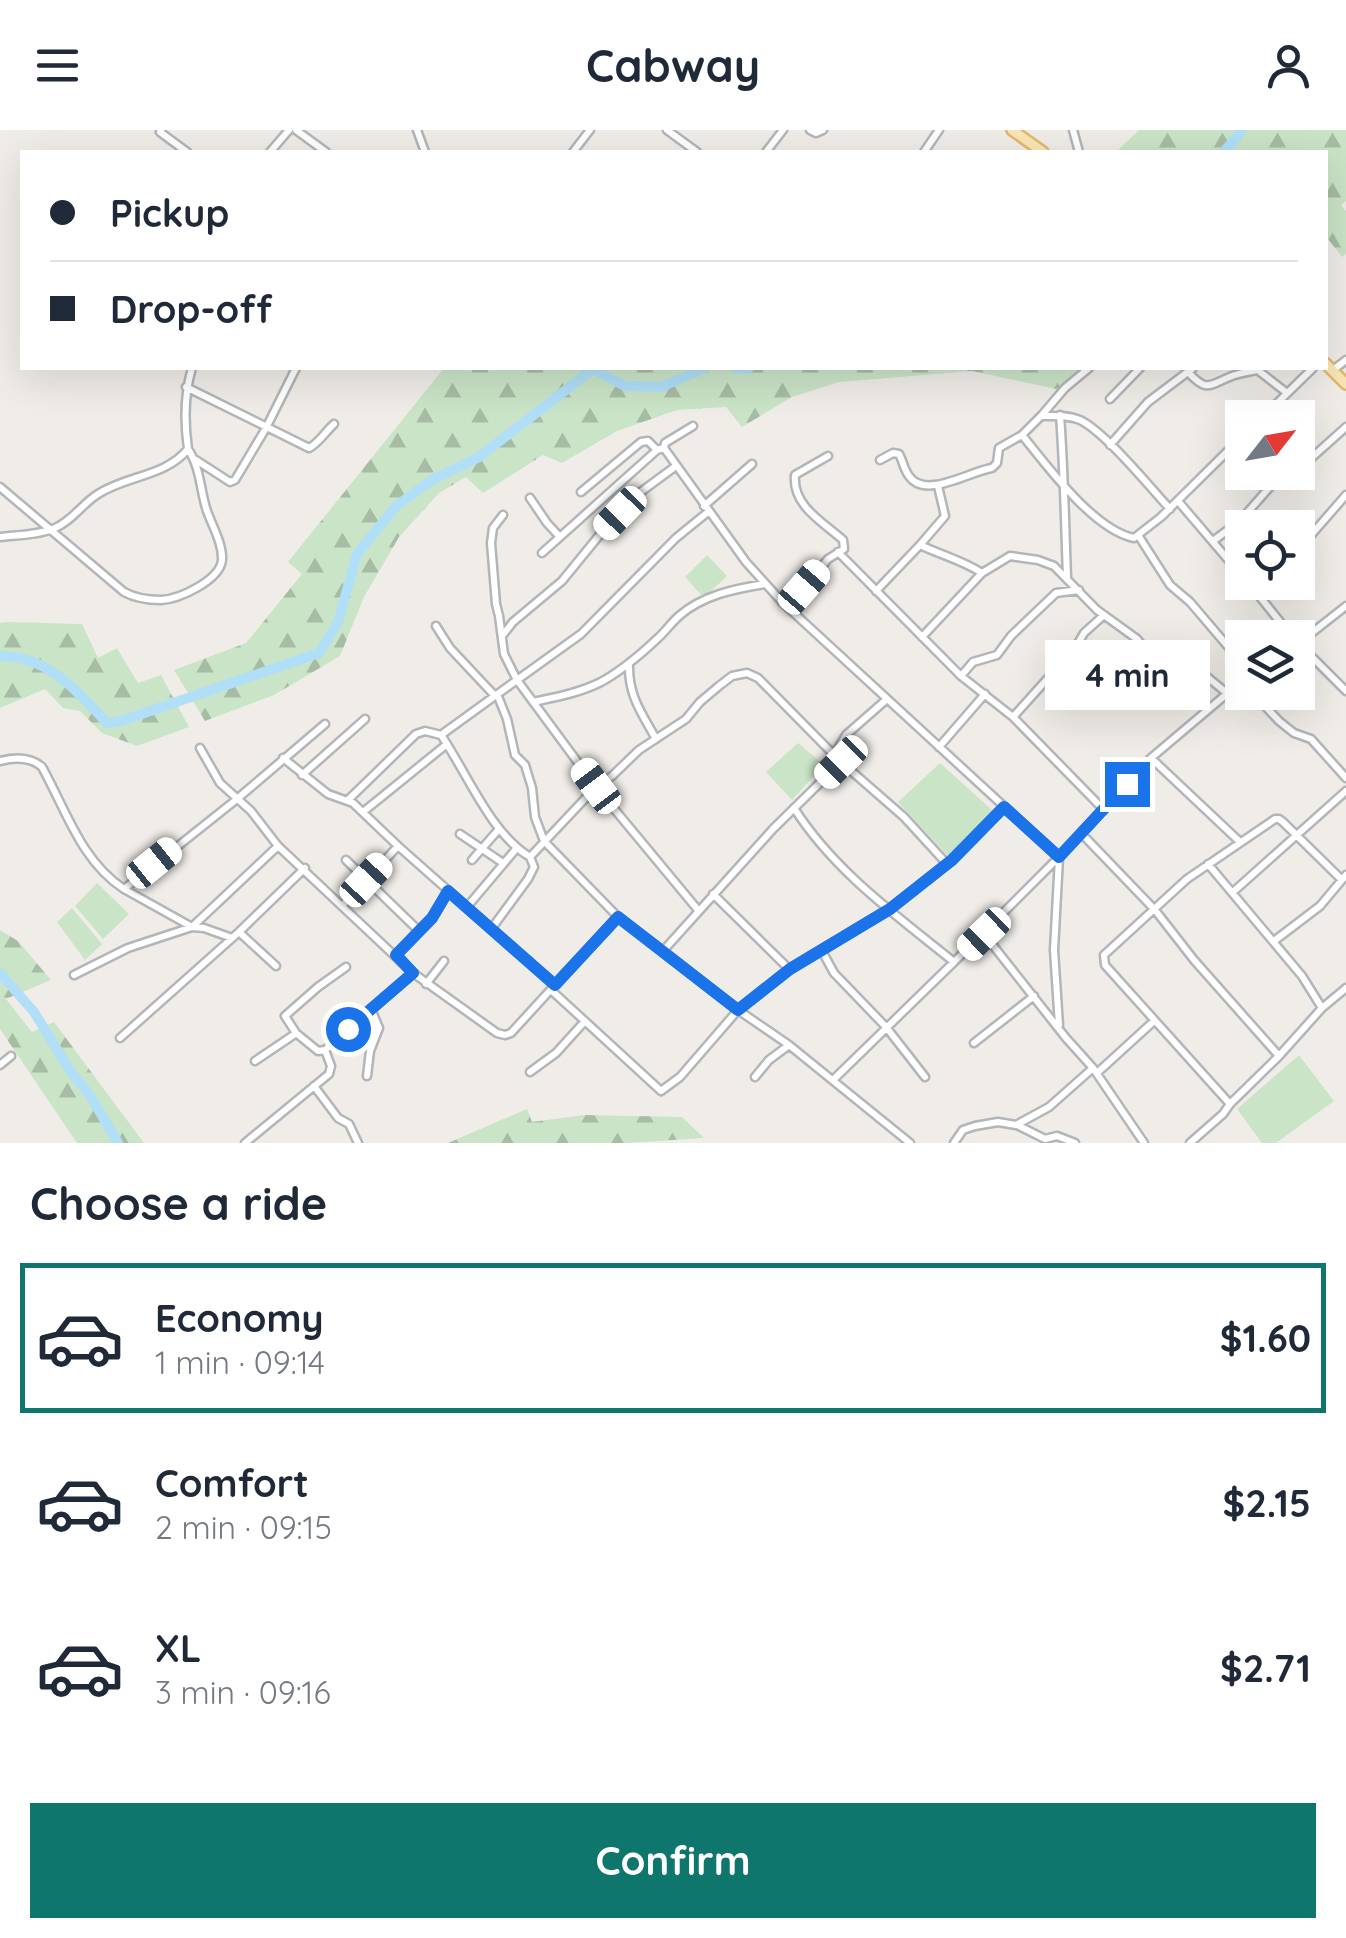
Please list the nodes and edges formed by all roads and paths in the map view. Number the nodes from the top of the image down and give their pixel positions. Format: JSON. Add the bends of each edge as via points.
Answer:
{"nodes":[{"id":1,"x":161,"y":130,"type":"edge"},
{"id":2,"x":292,"y":130,"type":"edge"},
{"id":3,"x":590,"y":130,"type":"edge"},
{"id":4,"x":667,"y":130,"type":"edge"},
{"id":5,"x":783,"y":130,"type":"edge"},
{"id":6,"x":810,"y":130,"type":"edge"},
{"id":7,"x":823,"y":130,"type":"edge"},
{"id":8,"x":1012,"y":130,"type":"edge"},
{"id":9,"x":184,"y":150,"type":"edge"},
{"id":10,"x":272,"y":150,"type":"edge"},
{"id":11,"x":321,"y":150,"type":"edge"},
{"id":12,"x":575,"y":150,"type":"edge"},
{"id":13,"x":693,"y":150,"type":"edge"},
{"id":14,"x":768,"y":150,"type":"edge"},
{"id":15,"x":1040,"y":150,"type":"edge"},
{"id":16,"x":1346,"y":360,"type":"edge"},
{"id":17,"x":1329,"y":367,"type":"edge"},
{"id":18,"x":191,"y":370,"type":"edge"},
{"id":19,"x":295,"y":370,"type":"edge"},
{"id":20,"x":1088,"y":370,"type":"edge"},
{"id":21,"x":1138,"y":370,"type":"edge"},
{"id":22,"x":1191,"y":370,"type":"edge"},
{"id":23,"x":1252,"y":370,"type":"edge"},
{"id":24,"x":1256,"y":370,"type":"edge"},
{"id":25,"x":1311,"y":370,"type":"edge"},
{"id":26,"x":1346,"y":384,"type":"edge"},
{"id":27,"x":186,"y":387,"type":"junction"},
{"id":28,"x":1287,"y":393,"type":"junction"},
{"id":29,"x":1110,"y":399,"type":"dead end"},
{"id":30,"x":1280,"y":400,"type":"edge"},
{"id":31,"x":1060,"y":415,"type":"junction"},
{"id":32,"x":1041,"y":416,"type":"junction"},
{"id":33,"x":334,"y":424,"type":"dead end"},
{"id":34,"x":693,"y":426,"type":"dead end"},
{"id":35,"x":1346,"y":426,"type":"edge"},
{"id":36,"x":266,"y":428,"type":"junction"},
{"id":37,"x":1022,"y":435,"type":"junction"},
{"id":38,"x":1110,"y":445,"type":"junction"},
{"id":39,"x":188,"y":449,"type":"junction"},
{"id":40,"x":661,"y":449,"type":"junction"},
{"id":41,"x":1315,"y":453,"type":"edge"},
{"id":42,"x":1225,"y":454,"type":"edge"},
{"id":43,"x":828,"y":456,"type":"dead end"},
{"id":44,"x":195,"y":460,"type":"junction"},
{"id":45,"x":880,"y":460,"type":"dead end"},
{"id":46,"x":752,"y":464,"type":"dead end"},
{"id":47,"x":676,"y":466,"type":"junction"},
{"id":48,"x":938,"y":486,"type":"junction"},
{"id":49,"x":0,"y":487,"type":"edge"},
{"id":50,"x":1065,"y":487,"type":"junction"},
{"id":51,"x":1267,"y":490,"type":"edge"},
{"id":52,"x":581,"y":492,"type":"dead end"},
{"id":53,"x":1346,"y":495,"type":"edge"},
{"id":54,"x":530,"y":498,"type":"dead end"},
{"id":55,"x":1178,"y":501,"type":"junction"},
{"id":56,"x":706,"y":509,"type":"junction"},
{"id":57,"x":1170,"y":509,"type":"junction"},
{"id":58,"x":503,"y":515,"type":"dead end"},
{"id":59,"x":52,"y":530,"type":"junction"},
{"id":60,"x":1315,"y":531,"type":"edge"},
{"id":61,"x":1138,"y":535,"type":"junction"},
{"id":62,"x":559,"y":536,"type":"junction"},
{"id":63,"x":0,"y":537,"type":"edge"},
{"id":64,"x":1213,"y":541,"type":"junction"},
{"id":65,"x":920,"y":545,"type":"junction"},
{"id":66,"x":838,"y":552,"type":"junction"},
{"id":67,"x":542,"y":553,"type":"dead end"},
{"id":68,"x":1225,"y":555,"type":"edge"},
{"id":69,"x":1066,"y":561,"type":"junction"},
{"id":70,"x":1054,"y":566,"type":"junction"},
{"id":71,"x":982,"y":573,"type":"junction"},
{"id":72,"x":1067,"y":577,"type":"junction"},
{"id":73,"x":765,"y":584,"type":"junction"},
{"id":74,"x":1080,"y":590,"type":"junction"},
{"id":75,"x":876,"y":591,"type":"junction"},
{"id":76,"x":1262,"y":600,"type":"edge"},
{"id":77,"x":783,"y":604,"type":"junction"},
{"id":78,"x":1346,"y":606,"type":"edge"},
{"id":79,"x":1104,"y":614,"type":"junction"},
{"id":80,"x":1278,"y":620,"type":"edge"},
{"id":81,"x":436,"y":626,"type":"dead end"},
{"id":82,"x":1315,"y":628,"type":"edge"},
{"id":83,"x":502,"y":637,"type":"junction"},
{"id":84,"x":922,"y":638,"type":"junction"},
{"id":85,"x":1225,"y":643,"type":"edge"},
{"id":86,"x":1315,"y":661,"type":"edge"},
{"id":87,"x":629,"y":663,"type":"junction"},
{"id":88,"x":961,"y":676,"type":"junction"},
{"id":89,"x":517,"y":680,"type":"junction"},
{"id":90,"x":1346,"y":691,"type":"edge"},
{"id":91,"x":1225,"y":692,"type":"edge"},
{"id":92,"x":985,"y":694,"type":"junction"},
{"id":93,"x":496,"y":695,"type":"junction"},
{"id":94,"x":1225,"y":696,"type":"edge"},
{"id":95,"x":887,"y":699,"type":"junction"},
{"id":96,"x":533,"y":702,"type":"junction"},
{"id":97,"x":1269,"y":710,"type":"edge"},
{"id":98,"x":1013,"y":717,"type":"junction"},
{"id":99,"x":365,"y":718,"type":"dead end"},
{"id":100,"x":324,"y":724,"type":"dead end"},
{"id":101,"x":441,"y":735,"type":"junction"},
{"id":102,"x":656,"y":739,"type":"junction"},
{"id":103,"x":447,"y":744,"type":"junction"},
{"id":104,"x":200,"y":748,"type":"dead end"},
{"id":105,"x":939,"y":748,"type":"junction"},
{"id":106,"x":834,"y":755,"type":"junction"},
{"id":107,"x":283,"y":758,"type":"junction"},
{"id":108,"x":1151,"y":758,"type":"junction"},
{"id":109,"x":0,"y":761,"type":"edge"},
{"id":110,"x":841,"y":762,"type":"junction"},
{"id":111,"x":302,"y":775,"type":"junction"},
{"id":112,"x":1346,"y":778,"type":"edge"},
{"id":113,"x":596,"y":786,"type":"junction"},
{"id":114,"x":1346,"y":790,"type":"edge"},
{"id":115,"x":236,"y":799,"type":"junction"},
{"id":116,"x":348,"y":800,"type":"junction"},
{"id":117,"x":1004,"y":807,"type":"junction"},
{"id":118,"x":794,"y":808,"type":"junction"},
{"id":119,"x":1103,"y":809,"type":"junction"},
{"id":120,"x":363,"y":812,"type":"junction"},
{"id":121,"x":499,"y":828,"type":"junction"},
{"id":122,"x":460,"y":834,"type":"dead end"},
{"id":123,"x":1082,"y":834,"type":"junction"},
{"id":124,"x":1298,"y":836,"type":"junction"},
{"id":125,"x":544,"y":841,"type":"junction"},
{"id":126,"x":1240,"y":842,"type":"junction"},
{"id":127,"x":278,"y":846,"type":"junction"},
{"id":128,"x":398,"y":846,"type":"junction"},
{"id":129,"x":516,"y":848,"type":"junction"},
{"id":130,"x":481,"y":849,"type":"junction"},
{"id":131,"x":530,"y":857,"type":"junction"},
{"id":132,"x":1059,"y":857,"type":"junction"},
{"id":133,"x":346,"y":860,"type":"dead end"},
{"id":134,"x":472,"y":860,"type":"dead end"},
{"id":135,"x":503,"y":863,"type":"junction"},
{"id":136,"x":947,"y":864,"type":"junction"},
{"id":137,"x":1208,"y":864,"type":"junction"},
{"id":138,"x":305,"y":868,"type":"junction"},
{"id":139,"x":1344,"y":877,"type":"edge"},
{"id":140,"x":366,"y":880,"type":"junction"},
{"id":141,"x":124,"y":889,"type":"junction"},
{"id":142,"x":448,"y":891,"type":"junction"},
{"id":143,"x":1233,"y":892,"type":"junction"},
{"id":144,"x":712,"y":894,"type":"junction"},
{"id":145,"x":344,"y":905,"type":"junction"},
{"id":146,"x":466,"y":907,"type":"junction"},
{"id":147,"x":890,"y":909,"type":"junction"},
{"id":148,"x":698,"y":910,"type":"junction"},
{"id":149,"x":1155,"y":910,"type":"junction"},
{"id":150,"x":618,"y":917,"type":"junction"},
{"id":151,"x":192,"y":927,"type":"junction"},
{"id":152,"x":492,"y":928,"type":"junction"},
{"id":153,"x":239,"y":932,"type":"junction"},
{"id":154,"x":419,"y":932,"type":"junction"},
{"id":155,"x":984,"y":934,"type":"junction"},
{"id":156,"x":232,"y":938,"type":"junction"},
{"id":157,"x":1273,"y":941,"type":"junction"},
{"id":158,"x":663,"y":951,"type":"junction"},
{"id":159,"x":822,"y":951,"type":"junction"},
{"id":160,"x":396,"y":955,"type":"junction"},
{"id":161,"x":444,"y":962,"type":"dead end"},
{"id":162,"x":954,"y":962,"type":"junction"},
{"id":163,"x":276,"y":966,"type":"dead end"},
{"id":164,"x":346,"y":967,"type":"dead end"},
{"id":165,"x":790,"y":969,"type":"junction"},
{"id":166,"x":413,"y":973,"type":"junction"},
{"id":167,"x":74,"y":976,"type":"dead end"},
{"id":168,"x":426,"y":984,"type":"junction"},
{"id":169,"x":553,"y":987,"type":"junction"},
{"id":170,"x":1346,"y":988,"type":"edge"},
{"id":171,"x":1034,"y":996,"type":"junction"},
{"id":172,"x":1322,"y":1008,"type":"junction"},
{"id":173,"x":372,"y":1009,"type":"junction"},
{"id":174,"x":738,"y":1010,"type":"junction"},
{"id":175,"x":585,"y":1021,"type":"junction"},
{"id":176,"x":1154,"y":1021,"type":"junction"},
{"id":177,"x":886,"y":1027,"type":"junction"},
{"id":178,"x":1059,"y":1029,"type":"junction"},
{"id":179,"x":296,"y":1034,"type":"junction"},
{"id":180,"x":120,"y":1038,"type":"dead end"},
{"id":181,"x":974,"y":1043,"type":"dead end"},
{"id":182,"x":789,"y":1045,"type":"junction"},
{"id":183,"x":324,"y":1050,"type":"junction"},
{"id":184,"x":11,"y":1056,"type":"dead end"},
{"id":185,"x":1279,"y":1056,"type":"junction"},
{"id":186,"x":254,"y":1060,"type":"dead end"},
{"id":187,"x":0,"y":1065,"type":"edge"},
{"id":188,"x":1095,"y":1070,"type":"junction"},
{"id":189,"x":530,"y":1072,"type":"dead end"},
{"id":190,"x":366,"y":1076,"type":"dead end"},
{"id":191,"x":754,"y":1077,"type":"dead end"},
{"id":192,"x":925,"y":1077,"type":"dead end"},
{"id":193,"x":833,"y":1080,"type":"junction"},
{"id":194,"x":314,"y":1086,"type":"junction"},
{"id":195,"x":1230,"y":1104,"type":"junction"},
{"id":196,"x":1016,"y":1125,"type":"junction"},
{"id":197,"x":244,"y":1143,"type":"edge"},
{"id":198,"x":358,"y":1143,"type":"edge"},
{"id":199,"x":910,"y":1143,"type":"edge"},
{"id":200,"x":954,"y":1143,"type":"edge"},
{"id":201,"x":1075,"y":1143,"type":"edge"},
{"id":202,"x":1144,"y":1143,"type":"edge"},
{"id":203,"x":1190,"y":1143,"type":"edge"}],
"edges":[{"from":1,"to":9,"type":"street"},
{"from":2,"to":10,"type":"street"},
{"from":2,"to":11,"type":"street"},
{"from":3,"to":12,"type":"street"},
{"from":4,"to":13,"type":"street"},
{"from":5,"to":14,"type":"street"},
{"from":6,"to":7,"type":"street"},
{"from":8,"to":15,"type":"main road"},
{"from":16,"to":17,"type":"street"},
{"from":17,"to":26,"type":"main road"},
{"from":18,"to":27,"type":"street"},
{"from":19,"to":36,"type":"street"},
{"from":20,"to":32,"type":"street"},
{"from":21,"to":29,"type":"street"},
{"from":22,"to":23,"type":"street","via":[[1199,384],[1210,386]]},
{"from":22,"to":38,"type":"street","via":[[1148,402]]},
{"from":24,"to":28,"type":"street"},
{"from":25,"to":28,"type":"street"},
{"from":27,"to":36,"type":"street"},
{"from":27,"to":39,"type":"street"},
{"from":28,"to":30,"type":"street"},
{"from":31,"to":32,"type":"street"},
{"from":31,"to":38,"type":"street","via":[[1080,420]]},
{"from":31,"to":50,"type":"street"},
{"from":32,"to":37,"type":"street"},
{"from":33,"to":36,"type":"street","via":[[308,448]]},
{"from":34,"to":40,"type":"street"},
{"from":35,"to":41,"type":"street"},
{"from":36,"to":44,"type":"street","via":[[235,480]]},
{"from":37,"to":48,"type":"street","via":[[999,448],[992,468]]},
{"from":37,"to":50,"type":"street"},
{"from":38,"to":57,"type":"street"},
{"from":39,"to":44,"type":"street"},
{"from":39,"to":59,"type":"street","via":[[170,466],[97,494]]},
{"from":40,"to":47,"type":"street"},
{"from":40,"to":52,"type":"street","via":[[640,442]]},
{"from":40,"to":62,"type":"street"},
{"from":42,"to":55,"type":"street"},
{"from":43,"to":66,"type":"street","via":[[795,476],[794,489],[804,508],[844,540]]},
{"from":44,"to":59,"type":"street","via":[[222,564],[216,576],[186,592],[162,600],[134,597]]},
{"from":45,"to":48,"type":"street","via":[[899,454],[913,481]]},
{"from":46,"to":56,"type":"street"},
{"from":47,"to":56,"type":"street"},
{"from":47,"to":83,"type":"street","via":[[638,494]]},
{"from":48,"to":65,"type":"street","via":[[945,516]]},
{"from":49,"to":59,"type":"street"},
{"from":50,"to":61,"type":"street","via":[[1106,526]]},
{"from":50,"to":69,"type":"street"},
{"from":51,"to":64,"type":"street"},
{"from":53,"to":60,"type":"street"},
{"from":54,"to":62,"type":"street"},
{"from":55,"to":57,"type":"street"},
{"from":55,"to":64,"type":"street"},
{"from":56,"to":73,"type":"street"},
{"from":56,"to":89,"type":"street","via":[[580,634]]},
{"from":57,"to":61,"type":"street"},
{"from":58,"to":83,"type":"street","via":[[491,543]]},
{"from":59,"to":63,"type":"street"},
{"from":61,"to":85,"type":"street","via":[[1170,586]]},
{"from":62,"to":67,"type":"street"},
{"from":64,"to":68,"type":"street"},
{"from":65,"to":71,"type":"street"},
{"from":65,"to":75,"type":"street"},
{"from":66,"to":75,"type":"street"},
{"from":66,"to":77,"type":"street"},
{"from":69,"to":70,"type":"street"},
{"from":69,"to":72,"type":"street"},
{"from":70,"to":71,"type":"street","via":[[1010,556]]},
{"from":70,"to":72,"type":"street"},
{"from":71,"to":84,"type":"street"},
{"from":72,"to":74,"type":"street"},
{"from":73,"to":77,"type":"street"},
{"from":73,"to":87,"type":"street","via":[[726,590],[698,604]]},
{"from":74,"to":79,"type":"street"},
{"from":74,"to":88,"type":"street","via":[[1056,593],[997,656],[972,662]]},
{"from":75,"to":84,"type":"street"},
{"from":76,"to":80,"type":"street"},
{"from":77,"to":95,"type":"street"},
{"from":78,"to":82,"type":"street"},
{"from":79,"to":91,"type":"street","via":[[1154,660],[1187,646],[1200,671]]},
{"from":79,"to":98,"type":"street"},
{"from":81,"to":93,"type":"street"},
{"from":83,"to":89,"type":"street"},
{"from":84,"to":88,"type":"street"},
{"from":86,"to":90,"type":"street"},
{"from":87,"to":96,"type":"street","via":[[575,693]]},
{"from":87,"to":102,"type":"street","via":[[628,685]]},
{"from":88,"to":92,"type":"street"},
{"from":89,"to":93,"type":"street"},
{"from":89,"to":96,"type":"street"},
{"from":92,"to":98,"type":"street"},
{"from":92,"to":105,"type":"street"},
{"from":93,"to":101,"type":"street"},
{"from":93,"to":125,"type":"street","via":[[515,755],[525,765]]},
{"from":94,"to":108,"type":"street"},
{"from":95,"to":105,"type":"street"},
{"from":95,"to":106,"type":"street","via":[[846,734]]},
{"from":96,"to":113,"type":"street"},
{"from":97,"to":112,"type":"street","via":[[1311,739]]},
{"from":98,"to":119,"type":"street"},
{"from":99,"to":111,"type":"street"},
{"from":100,"to":107,"type":"street"},
{"from":101,"to":103,"type":"street"},
{"from":101,"to":116,"type":"street","via":[[416,734]]},
{"from":102,"to":106,"type":"street","via":[[732,676],[747,673]]},
{"from":102,"to":113,"type":"street"},
{"from":103,"to":120,"type":"street"},
{"from":103,"to":121,"type":"street"},
{"from":104,"to":115,"type":"street"},
{"from":105,"to":117,"type":"street"},
{"from":106,"to":110,"type":"street"},
{"from":107,"to":111,"type":"street"},
{"from":107,"to":115,"type":"street"},
{"from":108,"to":119,"type":"street"},
{"from":108,"to":126,"type":"street"},
{"from":109,"to":141,"type":"street","via":[[23,758],[42,767],[86,852]]},
{"from":110,"to":118,"type":"street"},
{"from":110,"to":136,"type":"street"},
{"from":111,"to":116,"type":"street"},
{"from":113,"to":125,"type":"street"},
{"from":113,"to":148,"type":"street"},
{"from":114,"to":124,"type":"street"},
{"from":115,"to":127,"type":"street"},
{"from":115,"to":141,"type":"street"},
{"from":116,"to":120,"type":"street"},
{"from":117,"to":132,"type":"street"},
{"from":117,"to":136,"type":"street"},
{"from":118,"to":144,"type":"street"},
{"from":118,"to":147,"type":"street","via":[[848,873]]},
{"from":119,"to":123,"type":"street"},
{"from":120,"to":128,"type":"street"},
{"from":121,"to":129,"type":"street"},
{"from":121,"to":130,"type":"street"},
{"from":122,"to":130,"type":"street"},
{"from":123,"to":132,"type":"street"},
{"from":123,"to":149,"type":"street"},
{"from":124,"to":126,"type":"street","via":[[1275,819]]},
{"from":124,"to":139,"type":"street"},
{"from":124,"to":143,"type":"street"},
{"from":125,"to":131,"type":"street"},
{"from":125,"to":150,"type":"street"},
{"from":126,"to":137,"type":"street"},
{"from":127,"to":138,"type":"street"},
{"from":127,"to":151,"type":"street"},
{"from":128,"to":140,"type":"street"},
{"from":128,"to":142,"type":"street"},
{"from":129,"to":131,"type":"street"},
{"from":129,"to":135,"type":"street"},
{"from":130,"to":134,"type":"street"},
{"from":130,"to":135,"type":"street"},
{"from":131,"to":152,"type":"street","via":[[528,879]]},
{"from":132,"to":155,"type":"street"},
{"from":132,"to":178,"type":"street"},
{"from":133,"to":140,"type":"street"},
{"from":135,"to":146,"type":"street"},
{"from":136,"to":147,"type":"street"},
{"from":137,"to":143,"type":"street"},
{"from":137,"to":149,"type":"street"},
{"from":138,"to":145,"type":"street"},
{"from":138,"to":153,"type":"street"},
{"from":139,"to":157,"type":"street","via":[[1320,906]]},
{"from":140,"to":145,"type":"street"},
{"from":140,"to":154,"type":"street"},
{"from":141,"to":151,"type":"street"},
{"from":142,"to":146,"type":"street"},
{"from":142,"to":154,"type":"street"},
{"from":143,"to":157,"type":"street"},
{"from":144,"to":148,"type":"street"},
{"from":144,"to":165,"type":"street"},
{"from":145,"to":160,"type":"street"},
{"from":146,"to":152,"type":"street"},
{"from":147,"to":159,"type":"street"},
{"from":147,"to":162,"type":"street"},
{"from":148,"to":158,"type":"street"},
{"from":149,"to":176,"type":"street","via":[[1103,960]]},
{"from":149,"to":185,"type":"street"},
{"from":150,"to":158,"type":"street"},
{"from":150,"to":169,"type":"street"},
{"from":151,"to":156,"type":"street"},
{"from":151,"to":167,"type":"street","via":[[128,948]]},
{"from":152,"to":169,"type":"street"},
{"from":153,"to":156,"type":"street"},
{"from":153,"to":163,"type":"street"},
{"from":154,"to":160,"type":"street"},
{"from":155,"to":162,"type":"street"},
{"from":155,"to":171,"type":"street"},
{"from":156,"to":180,"type":"street"},
{"from":157,"to":172,"type":"street"},
{"from":158,"to":174,"type":"street"},
{"from":159,"to":165,"type":"street"},
{"from":159,"to":177,"type":"street"},
{"from":160,"to":166,"type":"street"},
{"from":161,"to":168,"type":"street"},
{"from":162,"to":177,"type":"street"},
{"from":164,"to":179,"type":"street","via":[[286,1014]]},
{"from":165,"to":174,"type":"street"},
{"from":166,"to":168,"type":"street"},
{"from":166,"to":173,"type":"street"},
{"from":168,"to":169,"type":"street","via":[[505,1035]]},
{"from":169,"to":175,"type":"street"},
{"from":170,"to":172,"type":"street"},
{"from":171,"to":178,"type":"street"},
{"from":171,"to":181,"type":"street"},
{"from":172,"to":185,"type":"street"},
{"from":173,"to":183,"type":"street"},
{"from":173,"to":190,"type":"street","via":[[380,1028]]},
{"from":174,"to":175,"type":"street","via":[[661,1091]]},
{"from":174,"to":182,"type":"street"},
{"from":175,"to":189,"type":"street"},
{"from":176,"to":188,"type":"street"},
{"from":176,"to":195,"type":"street"},
{"from":177,"to":192,"type":"street"},
{"from":177,"to":193,"type":"street"},
{"from":178,"to":188,"type":"street"},
{"from":179,"to":183,"type":"street"},
{"from":179,"to":186,"type":"street"},
{"from":182,"to":191,"type":"street"},
{"from":182,"to":193,"type":"street"},
{"from":183,"to":194,"type":"street","via":[[331,1070]]},
{"from":184,"to":187,"type":"street"},
{"from":185,"to":195,"type":"street"},
{"from":188,"to":196,"type":"street"},
{"from":188,"to":202,"type":"street"},
{"from":193,"to":199,"type":"street"},
{"from":194,"to":197,"type":"street"},
{"from":194,"to":198,"type":"street"},
{"from":195,"to":203,"type":"street"},
{"from":196,"to":200,"type":"street","via":[[975,1126]]},
{"from":196,"to":201,"type":"street"}]}
